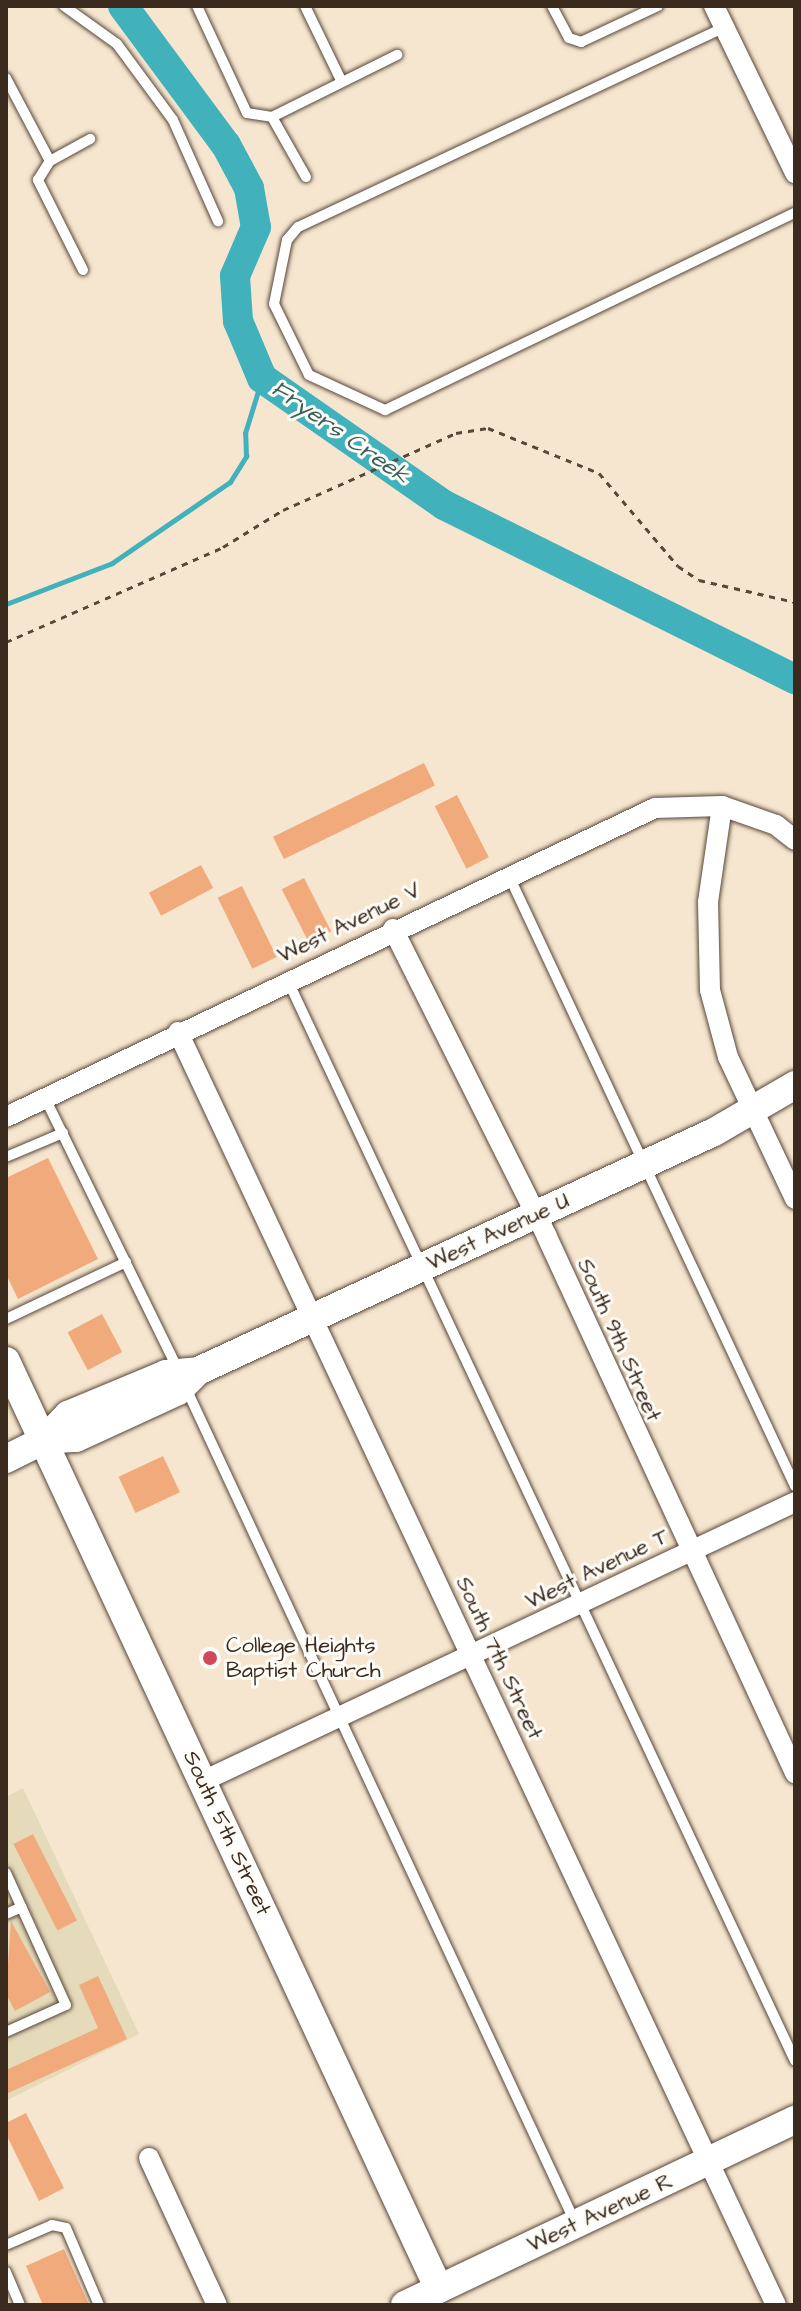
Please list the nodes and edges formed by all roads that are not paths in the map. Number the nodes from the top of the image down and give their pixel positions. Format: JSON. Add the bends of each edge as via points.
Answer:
{"nodes":[{"id":1,"x":64,"y":6,"type":"edge"},
{"id":2,"x":197,"y":6,"type":"edge"},
{"id":3,"x":305,"y":6,"type":"edge"},
{"id":4,"x":552,"y":6,"type":"edge"},
{"id":5,"x":658,"y":6,"type":"edge"},
{"id":6,"x":714,"y":6,"type":"edge"},
{"id":7,"x":723,"y":28,"type":"junction"},
{"id":8,"x":397,"y":55,"type":"dead end"},
{"id":9,"x":6,"y":78,"type":"edge"},
{"id":10,"x":340,"y":78,"type":"junction"},
{"id":11,"x":272,"y":117,"type":"junction"},
{"id":12,"x":90,"y":139,"type":"dead end"},
{"id":13,"x":50,"y":161,"type":"junction"},
{"id":14,"x":795,"y":173,"type":"edge"},
{"id":15,"x":306,"y":177,"type":"dead end"},
{"id":16,"x":795,"y":213,"type":"edge"},
{"id":17,"x":218,"y":221,"type":"dead end"},
{"id":18,"x":83,"y":270,"type":"dead end"},
{"id":19,"x":722,"y":806,"type":"junction"},
{"id":20,"x":795,"y":840,"type":"edge"},
{"id":21,"x":508,"y":874,"type":"junction"},
{"id":22,"x":393,"y":929,"type":"junction"},
{"id":23,"x":288,"y":979,"type":"junction"},
{"id":24,"x":178,"y":1032,"type":"junction"},
{"id":25,"x":795,"y":1085,"type":"edge"},
{"id":26,"x":45,"y":1098,"type":"junction"},
{"id":27,"x":754,"y":1112,"type":"junction"},
{"id":28,"x":6,"y":1117,"type":"edge"},
{"id":29,"x":63,"y":1133,"type":"junction"},
{"id":30,"x":6,"y":1157,"type":"edge"},
{"id":31,"x":644,"y":1164,"type":"junction"},
{"id":32,"x":795,"y":1199,"type":"edge"},
{"id":33,"x":536,"y":1214,"type":"junction"},
{"id":34,"x":126,"y":1262,"type":"junction"},
{"id":35,"x":423,"y":1267,"type":"junction"},
{"id":36,"x":313,"y":1318,"type":"junction"},
{"id":37,"x":6,"y":1319,"type":"edge"},
{"id":38,"x":6,"y":1361,"type":"edge"},
{"id":39,"x":188,"y":1376,"type":"junction"},
{"id":40,"x":44,"y":1440,"type":"junction"},
{"id":41,"x":6,"y":1459,"type":"edge"},
{"id":42,"x":795,"y":1486,"type":"edge"},
{"id":43,"x":795,"y":1502,"type":"edge"},
{"id":44,"x":688,"y":1552,"type":"junction"},
{"id":45,"x":583,"y":1602,"type":"junction"},
{"id":46,"x":472,"y":1656,"type":"junction"},
{"id":47,"x":340,"y":1717,"type":"junction"},
{"id":48,"x":795,"y":1773,"type":"edge"},
{"id":49,"x":203,"y":1781,"type":"junction"},
{"id":50,"x":6,"y":1873,"type":"edge"},
{"id":51,"x":22,"y":1907,"type":"junction"},
{"id":52,"x":6,"y":1914,"type":"edge"},
{"id":53,"x":6,"y":2032,"type":"edge"},
{"id":54,"x":795,"y":2061,"type":"edge"},
{"id":55,"x":795,"y":2120,"type":"edge"},
{"id":56,"x":149,"y":2158,"type":"dead end"},
{"id":57,"x":709,"y":2161,"type":"junction"},
{"id":58,"x":576,"y":2224,"type":"junction"},
{"id":59,"x":6,"y":2245,"type":"edge"},
{"id":60,"x":6,"y":2272,"type":"edge"},
{"id":61,"x":442,"y":2297,"type":"edge"},
{"id":62,"x":20,"y":2305,"type":"edge"},
{"id":63,"x":99,"y":2305,"type":"edge"},
{"id":64,"x":217,"y":2305,"type":"edge"},
{"id":65,"x":405,"y":2305,"type":"edge"},
{"id":66,"x":776,"y":2305,"type":"edge"}],
"edges":[{"from":1,"to":17,"type":"lane","via":[[117,44],[173,120]]},
{"from":2,"to":11,"type":"lane","via":[[247,113]]},
{"from":3,"to":10,"type":"lane"},
{"from":4,"to":5,"type":"lane","via":[[569,38],[581,42]]},
{"from":6,"to":7,"type":"street"},
{"from":7,"to":14,"type":"street"},
{"from":7,"to":16,"type":"lane","via":[[298,227],[287,240],[274,304],[309,375],[385,410]]},
{"from":8,"to":10,"type":"lane"},
{"from":9,"to":13,"type":"lane"},
{"from":10,"to":11,"type":"lane"},
{"from":11,"to":15,"type":"lane"},
{"from":12,"to":13,"type":"lane"},
{"from":13,"to":18,"type":"lane","via":[[38,180]]},
{"from":19,"to":20,"type":"street","via":[[776,825]]},
{"from":19,"to":21,"type":"street","name":"West Avenue V","via":[[655,808]]},
{"from":19,"to":27,"type":"street","via":[[708,902],[710,990],[728,1057]]},
{"from":21,"to":22,"type":"street","name":"West Avenue V"},
{"from":21,"to":31,"type":"lane"},
{"from":22,"to":23,"type":"street","name":"West Avenue V"},
{"from":22,"to":33,"type":"street","name":"South 9th Street"},
{"from":23,"to":24,"type":"street","name":"West Avenue V"},
{"from":23,"to":35,"type":"lane"},
{"from":24,"to":26,"type":"street","name":"West Avenue V"},
{"from":24,"to":36,"type":"street","name":"South 7th Street"},
{"from":25,"to":27,"type":"street","name":"West Avenue U"},
{"from":26,"to":28,"type":"street","name":"West Avenue V"},
{"from":26,"to":29,"type":"lane"},
{"from":27,"to":31,"type":"street","name":"West Avenue U"},
{"from":27,"to":32,"type":"street"},
{"from":29,"to":30,"type":"lane"},
{"from":29,"to":34,"type":"lane"},
{"from":31,"to":33,"type":"street","name":"West Avenue U"},
{"from":31,"to":42,"type":"lane"},
{"from":33,"to":35,"type":"street","name":"West Avenue U"},
{"from":33,"to":44,"type":"street","name":"South 9th Street"},
{"from":34,"to":37,"type":"lane"},
{"from":34,"to":39,"type":"lane"},
{"from":35,"to":36,"type":"street","name":"West Avenue U"},
{"from":35,"to":45,"type":"lane"},
{"from":36,"to":39,"type":"street","name":"West Avenue U"},
{"from":36,"to":46,"type":"street","name":"South 7th Street"},
{"from":38,"to":40,"type":"street","name":"South 5th Street"},
{"from":39,"to":40,"type":"street","name":"West Avenue U","via":[[68,1415]]},
{"from":39,"to":47,"type":"lane"},
{"from":40,"to":41,"type":"street","name":"West Avenue U"},
{"from":40,"to":49,"type":"street","name":"South 5th Street"},
{"from":43,"to":44,"type":"street","name":"West Avenue T"},
{"from":44,"to":45,"type":"street","name":"West Avenue T"},
{"from":44,"to":48,"type":"street","name":"South 9th Street"},
{"from":45,"to":46,"type":"street","name":"West Avenue T"},
{"from":45,"to":54,"type":"lane"},
{"from":46,"to":47,"type":"street","name":"West Avenue T"},
{"from":46,"to":57,"type":"street","name":"South 7th Street"},
{"from":47,"to":49,"type":"street","name":"West Avenue T"},
{"from":47,"to":58,"type":"lane"},
{"from":49,"to":61,"type":"street","name":"South 5th Street"},
{"from":50,"to":51,"type":"lane"},
{"from":51,"to":52,"type":"lane"},
{"from":51,"to":53,"type":"lane","via":[[66,2005]]},
{"from":55,"to":57,"type":"street","name":"West Avenue R"},
{"from":56,"to":64,"type":"street"},
{"from":57,"to":58,"type":"street","name":"West Avenue R"},
{"from":57,"to":66,"type":"street","name":"South 7th Street"},
{"from":58,"to":61,"type":"street","name":"West Avenue R"},
{"from":59,"to":63,"type":"lane","via":[[52,2225],[66,2228]]},
{"from":60,"to":62,"type":"lane"},
{"from":61,"to":65,"type":"street","name":"West Avenue R"}]}
